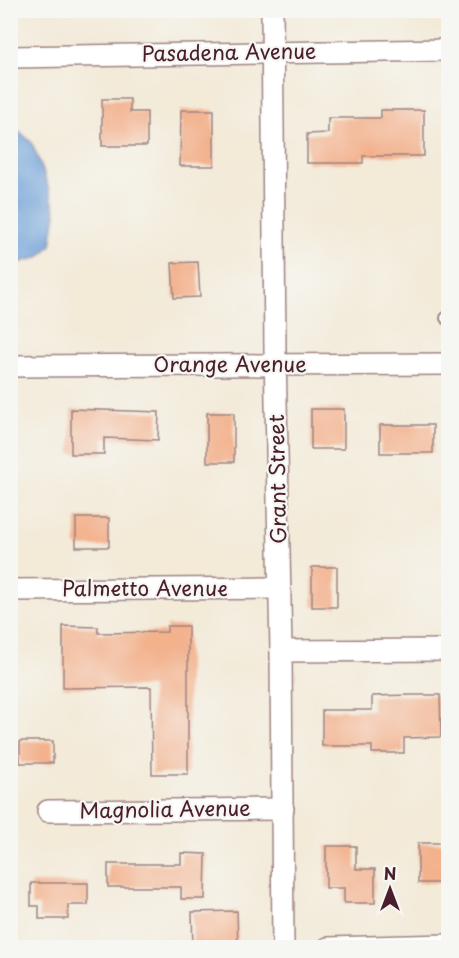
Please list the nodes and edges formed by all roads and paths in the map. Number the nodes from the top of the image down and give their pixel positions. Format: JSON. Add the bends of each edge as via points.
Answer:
{"nodes":[{"id":1,"x":272,"y":10,"type":"edge"},
{"id":2,"x":448,"y":50,"type":"edge"},
{"id":3,"x":273,"y":53,"type":"junction"},
{"id":4,"x":10,"y":57,"type":"edge"},
{"id":5,"x":448,"y":364,"type":"edge"},
{"id":6,"x":275,"y":365,"type":"junction"},
{"id":7,"x":10,"y":366,"type":"edge"},
{"id":8,"x":280,"y":588,"type":"junction"},
{"id":9,"x":10,"y":590,"type":"edge"},
{"id":10,"x":448,"y":650,"type":"edge"},
{"id":11,"x":282,"y":651,"type":"junction"},
{"id":12,"x":283,"y":809,"type":"junction"},
{"id":13,"x":48,"y":812,"type":"dead end"},
{"id":14,"x":448,"y":945,"type":"edge"},
{"id":15,"x":284,"y":948,"type":"edge"},
{"id":16,"x":328,"y":948,"type":"edge"}],
"edges":[{"from":1,"to":3,"type":"street","name":"Grant Street"},
{"from":2,"to":3,"type":"street","name":"Pasadena Avenue"},
{"from":3,"to":4,"type":"street","name":"Pasadena Avenue"},
{"from":3,"to":6,"type":"street","name":"Grant Street"},
{"from":5,"to":6,"type":"street","name":"Orange Avenue"},
{"from":6,"to":7,"type":"street","name":"Orange Avenue"},
{"from":6,"to":8,"type":"street","name":"Grant Street"},
{"from":8,"to":9,"type":"street","name":"Palmetto Avenue"},
{"from":8,"to":11,"type":"street","name":"Grant Street"},
{"from":10,"to":11,"type":"street"},
{"from":11,"to":12,"type":"street","name":"Grant Street"},
{"from":12,"to":13,"type":"street","name":"Magnolia Avenue"},
{"from":12,"to":15,"type":"street","name":"Grant Street"},
{"from":14,"to":16,"type":"street"}]}
